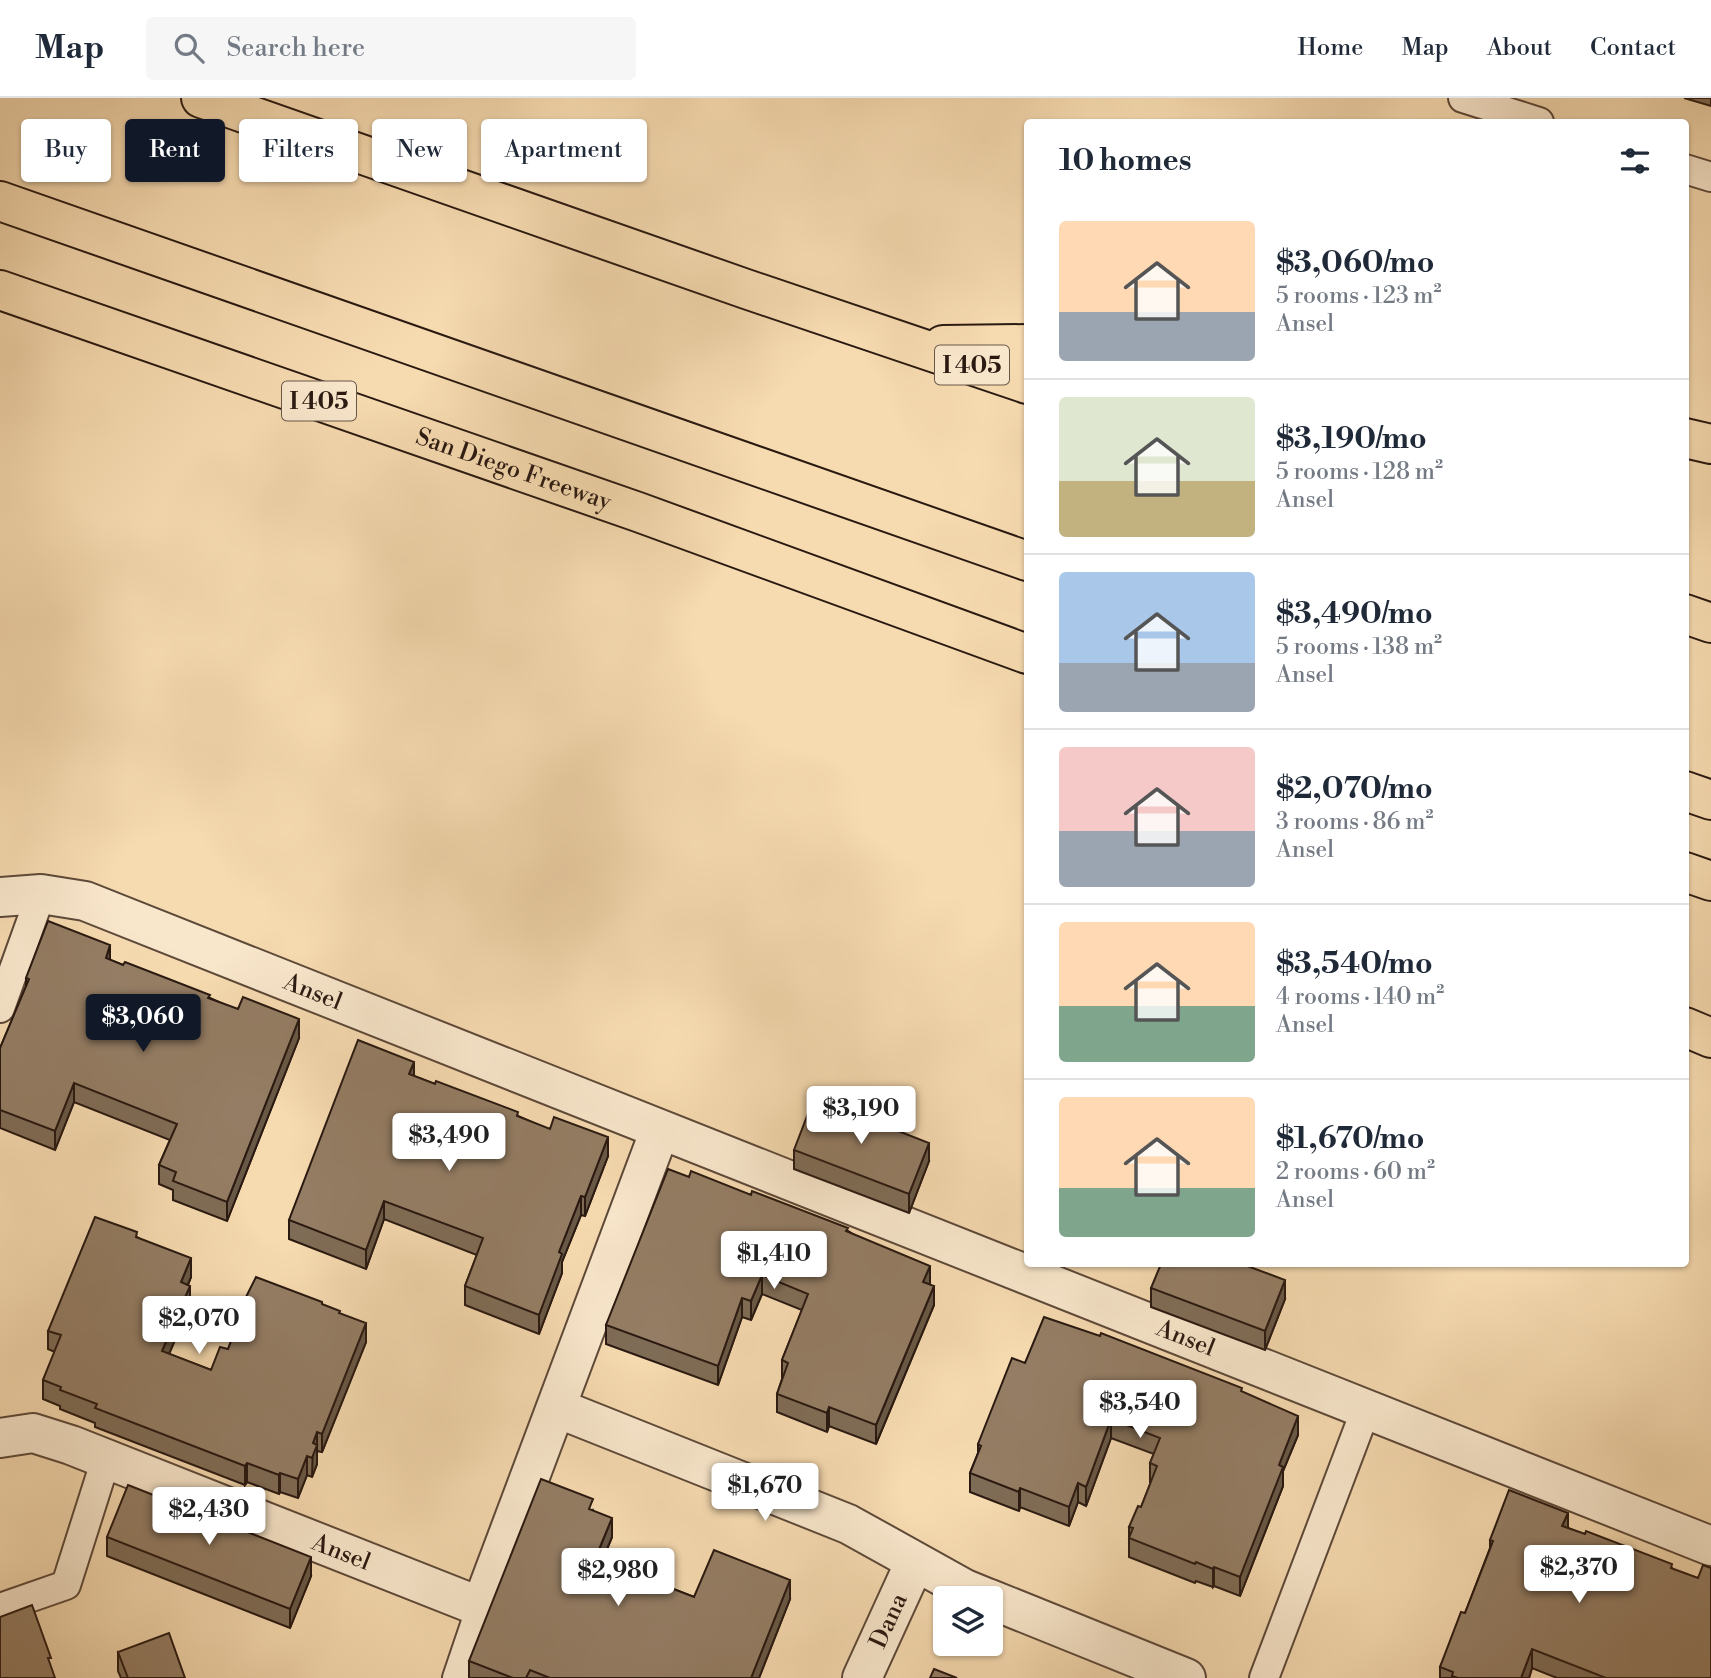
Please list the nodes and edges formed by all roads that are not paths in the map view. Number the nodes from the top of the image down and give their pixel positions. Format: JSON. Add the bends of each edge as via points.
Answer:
{"nodes":[{"id":1,"x":201,"y":98,"type":"edge"},
{"id":2,"x":1463,"y":98,"type":"edge"},
{"id":3,"x":1530,"y":119,"type":"edge"},
{"id":4,"x":1689,"y":170,"type":"edge"},
{"id":5,"x":1711,"y":177,"type":"edge"},
{"id":6,"x":0,"y":201,"type":"edge"},
{"id":7,"x":0,"y":290,"type":"edge"},
{"id":8,"x":1024,"y":344,"type":"edge"},
{"id":9,"x":916,"y":345,"type":"junction"},
{"id":10,"x":1024,"y":383,"type":"edge"},
{"id":11,"x":1689,"y":439,"type":"edge"},
{"id":12,"x":1711,"y":444,"type":"edge"},
{"id":13,"x":1024,"y":560,"type":"edge"},
{"id":14,"x":1689,"y":615,"type":"edge"},
{"id":15,"x":1711,"y":623,"type":"edge"},
{"id":16,"x":1023,"y":654,"type":"edge"},
{"id":17,"x":1689,"y":792,"type":"edge"},
{"id":18,"x":1711,"y":800,"type":"edge"},
{"id":19,"x":1689,"y":873,"type":"edge"},
{"id":20,"x":1711,"y":881,"type":"edge"},
{"id":21,"x":41,"y":894,"type":"junction"},
{"id":22,"x":0,"y":897,"type":"edge"},
{"id":23,"x":0,"y":1008,"type":"edge"},
{"id":24,"x":1689,"y":1029,"type":"edge"},
{"id":25,"x":1711,"y":1038,"type":"edge"},
{"id":26,"x":660,"y":1129,"type":"junction"},
{"id":27,"x":557,"y":1408,"type":"junction"},
{"id":28,"x":1366,"y":1409,"type":"junction"},
{"id":29,"x":0,"y":1437,"type":"edge"},
{"id":30,"x":106,"y":1459,"type":"junction"},
{"id":31,"x":1711,"y":1546,"type":"edge"},
{"id":32,"x":915,"y":1562,"type":"junction"},
{"id":33,"x":964,"y":1586,"type":"edge"},
{"id":34,"x":1003,"y":1604,"type":"edge"},
{"id":35,"x":481,"y":1607,"type":"junction"},
{"id":36,"x":0,"y":1608,"type":"edge"},
{"id":37,"x":457,"y":1678,"type":"edge"},
{"id":38,"x":862,"y":1678,"type":"edge"},
{"id":39,"x":1186,"y":1678,"type":"edge"},
{"id":40,"x":1264,"y":1678,"type":"edge"}],
"edges":[{"from":1,"to":9,"type":"highway","number":"I 405"},
{"from":2,"to":3,"type":"lane"},
{"from":4,"to":5,"type":"lane"},
{"from":6,"to":13,"type":"highway"},
{"from":7,"to":16,"type":"highway","name":"San Diego Freeway","number":"I 405","via":[[638,512]]},
{"from":8,"to":9,"type":"highway"},
{"from":9,"to":10,"type":"highway","number":"I 405"},
{"from":11,"to":12,"type":"highway"},
{"from":14,"to":15,"type":"highway"},
{"from":17,"to":18,"type":"highway"},
{"from":19,"to":20,"type":"highway"},
{"from":21,"to":22,"type":"street","name":"Ansel"},
{"from":21,"to":23,"type":"lane"},
{"from":21,"to":26,"type":"street","name":"Ansel","via":[[95,905]]},
{"from":24,"to":25,"type":"highway"},
{"from":26,"to":27,"type":"street"},
{"from":26,"to":28,"type":"street","name":"Ansel"},
{"from":27,"to":32,"type":"street","via":[[848,1524]]},
{"from":27,"to":35,"type":"street"},
{"from":28,"to":31,"type":"street","name":"Ansel"},
{"from":28,"to":40,"type":"lane"},
{"from":29,"to":30,"type":"street","name":"Ansel","via":[[33,1433]]},
{"from":30,"to":35,"type":"street","name":"Ansel"},
{"from":30,"to":36,"type":"lane","via":[[66,1585]]},
{"from":32,"to":33,"type":"street"},
{"from":32,"to":38,"type":"street","name":"Dana"},
{"from":34,"to":39,"type":"street"},
{"from":35,"to":37,"type":"lane"}]}
